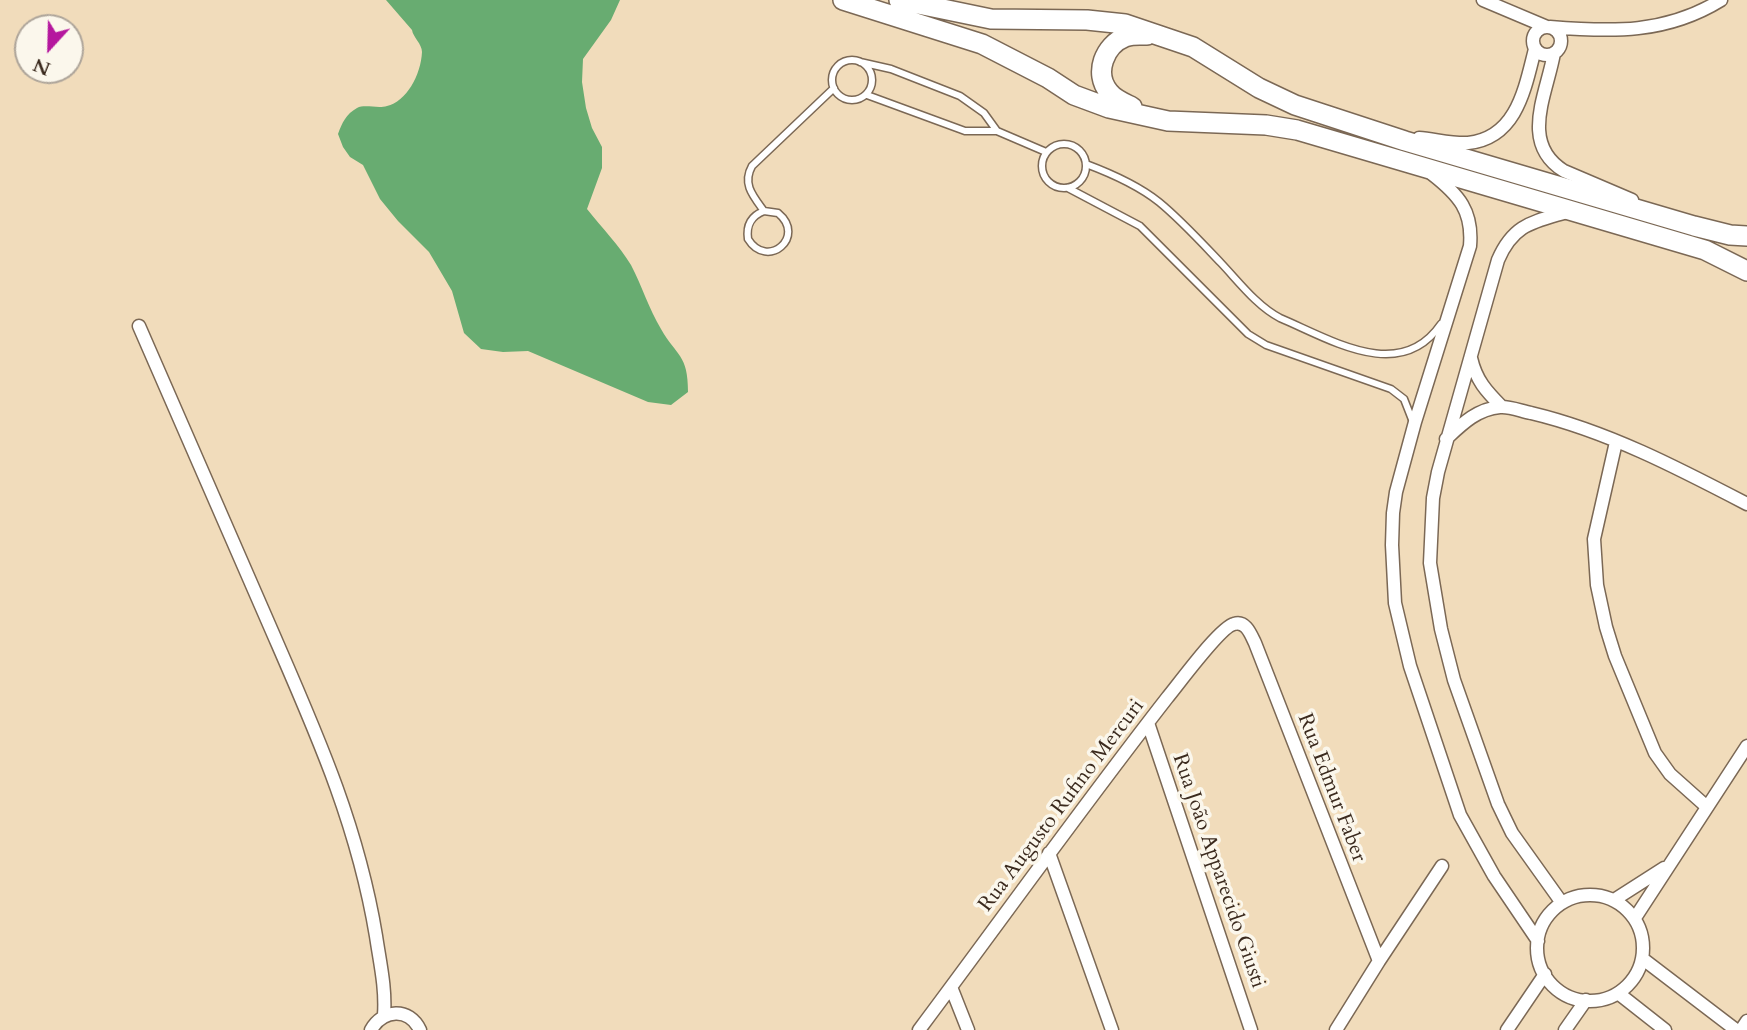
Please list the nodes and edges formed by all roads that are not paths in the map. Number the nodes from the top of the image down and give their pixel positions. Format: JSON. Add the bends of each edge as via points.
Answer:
{"nodes":[{"id":1,"x":843,"y":0,"type":"edge"},
{"id":2,"x":899,"y":0,"type":"edge"},
{"id":3,"x":1483,"y":0,"type":"edge"},
{"id":4,"x":1721,"y":0,"type":"edge"},
{"id":5,"x":1509,"y":12,"type":"junction"},
{"id":6,"x":1549,"y":27,"type":"junction"},
{"id":7,"x":1591,"y":32,"type":"junction"},
{"id":8,"x":1162,"y":36,"type":"junction"},
{"id":9,"x":1534,"y":46,"type":"junction"},
{"id":10,"x":1556,"y":52,"type":"junction"},
{"id":11,"x":860,"y":62,"type":"junction"},
{"id":12,"x":834,"y":88,"type":"junction"},
{"id":13,"x":867,"y":95,"type":"junction"},
{"id":14,"x":1168,"y":121,"type":"junction"},
{"id":15,"x":997,"y":131,"type":"junction"},
{"id":16,"x":1386,"y":134,"type":"junction"},
{"id":17,"x":1046,"y":152,"type":"junction"},
{"id":18,"x":1086,"y":164,"type":"junction"},
{"id":19,"x":1421,"y":165,"type":"junction"},
{"id":20,"x":1068,"y":188,"type":"junction"},
{"id":21,"x":764,"y":211,"type":"junction"},
{"id":22,"x":1573,"y":211,"type":"junction"},
{"id":23,"x":1694,"y":226,"type":"junction"},
{"id":24,"x":1747,"y":236,"type":"edge"},
{"id":25,"x":1747,"y":271,"type":"edge"},
{"id":26,"x":1452,"y":308,"type":"junction"},
{"id":27,"x":139,"y":326,"type":"dead end"},
{"id":28,"x":1470,"y":355,"type":"junction"},
{"id":29,"x":1502,"y":407,"type":"junction"},
{"id":30,"x":1414,"y":425,"type":"junction"},
{"id":31,"x":1446,"y":440,"type":"junction"},
{"id":32,"x":1616,"y":442,"type":"junction"},
{"id":33,"x":1747,"y":504,"type":"edge"},
{"id":34,"x":1248,"y":628,"type":"joint"},
{"id":35,"x":1148,"y":723,"type":"junction"},
{"id":36,"x":1747,"y":746,"type":"edge"},
{"id":37,"x":1707,"y":807,"type":"junction"},
{"id":38,"x":1049,"y":853,"type":"junction"},
{"id":39,"x":1670,"y":864,"type":"junction"},
{"id":40,"x":1442,"y":866,"type":"dead end"},
{"id":41,"x":1614,"y":900,"type":"junction"},
{"id":42,"x":1562,"y":903,"type":"junction"},
{"id":43,"x":1635,"y":918,"type":"junction"},
{"id":44,"x":1538,"y":941,"type":"junction"},
{"id":45,"x":1643,"y":959,"type":"junction"},
{"id":46,"x":1378,"y":961,"type":"junction"},
{"id":47,"x":1545,"y":974,"type":"junction"},
{"id":48,"x":951,"y":987,"type":"junction"},
{"id":49,"x":1618,"y":993,"type":"junction"},
{"id":50,"x":1586,"y":1000,"type":"junction"},
{"id":51,"x":388,"y":1014,"type":"junction"},
{"id":52,"x":1747,"y":1021,"type":"edge"},
{"id":53,"x":419,"y":1027,"type":"edge"},
{"id":54,"x":371,"y":1030,"type":"edge"},
{"id":55,"x":434,"y":1030,"type":"edge"},
{"id":56,"x":919,"y":1030,"type":"edge"},
{"id":57,"x":968,"y":1030,"type":"edge"},
{"id":58,"x":1112,"y":1030,"type":"edge"},
{"id":59,"x":1251,"y":1030,"type":"edge"},
{"id":60,"x":1336,"y":1030,"type":"edge"},
{"id":61,"x":1507,"y":1030,"type":"edge"},
{"id":62,"x":1565,"y":1030,"type":"edge"},
{"id":63,"x":1665,"y":1030,"type":"edge"},
{"id":64,"x":1739,"y":1030,"type":"edge"}],
"edges":[{"from":1,"to":14,"type":"main road","via":[[982,44],[1074,95]]},
{"from":2,"to":8,"type":"main road","via":[[991,19],[1125,24]]},
{"from":3,"to":5,"type":"street"},
{"from":4,"to":7,"type":"street","via":[[1668,23]]},
{"from":5,"to":6,"type":"street"},
{"from":5,"to":9,"type":"street"},
{"from":6,"to":7,"type":"street"},
{"from":6,"to":9,"type":"street","via":[[1537,30]]},
{"from":6,"to":10,"type":"street","via":[[1560,36]]},
{"from":7,"to":10,"type":"street","via":[[1568,40]]},
{"from":8,"to":14,"type":"main road","via":[[1133,34],[1116,42],[1105,55],[1102,74],[1108,92],[1119,100]]},
{"from":8,"to":16,"type":"main road","via":[[1193,47],[1295,105]]},
{"from":9,"to":10,"type":"street","via":[[1545,55]]},
{"from":9,"to":16,"type":"street","via":[[1520,103],[1499,132],[1468,143]]},
{"from":10,"to":23,"type":"street","via":[[1538,128],[1547,157],[1564,171]]},
{"from":11,"to":12,"type":"lane","via":[[838,66]]},
{"from":11,"to":13,"type":"lane","via":[[873,80]]},
{"from":11,"to":15,"type":"lane","via":[[960,96],[984,113]]},
{"from":12,"to":13,"type":"lane","via":[[838,95],[853,101]]},
{"from":12,"to":21,"type":"lane","via":[[752,166],[750,192]]},
{"from":13,"to":15,"type":"lane","via":[[965,131]]},
{"from":14,"to":19,"type":"main road","via":[[1297,130]]},
{"from":15,"to":17,"type":"lane"},
{"from":16,"to":23,"type":"main road"},
{"from":17,"to":18,"type":"lane","via":[[1066,144],[1080,150]]},
{"from":17,"to":20,"type":"lane","via":[[1043,174],[1053,186]]},
{"from":18,"to":20,"type":"lane","via":[[1084,177]]},
{"from":18,"to":26,"type":"lane","via":[[1156,200],[1270,313],[1363,352],[1388,355],[1423,344]]},
{"from":19,"to":22,"type":"main road"},
{"from":19,"to":26,"type":"street","via":[[1448,186],[1468,214],[1470,246]]},
{"from":20,"to":30,"type":"lane","via":[[1140,226],[1248,334],[1266,345],[1391,389],[1404,399]]},
{"from":21,"to":21,"type":"lane","via":[[752,218],[747,232],[752,245],[765,252],[784,244],[789,231],[783,218]]},
{"from":22,"to":25,"type":"main road","via":[[1705,250]]},
{"from":22,"to":28,"type":"street","via":[[1523,227],[1505,244]]},
{"from":23,"to":24,"type":"main road"},
{"from":26,"to":30,"type":"street"},
{"from":27,"to":51,"type":"street","via":[[332,771],[365,881]]},
{"from":28,"to":29,"type":"street","via":[[1481,385]]},
{"from":28,"to":31,"type":"street"},
{"from":29,"to":31,"type":"street","via":[[1477,413]]},
{"from":29,"to":32,"type":"street","via":[[1545,416]]},
{"from":30,"to":44,"type":"street","via":[[1393,513],[1393,574],[1401,633],[1460,815]]},
{"from":31,"to":42,"type":"street","via":[[1433,498],[1430,563],[1441,628],[1497,804]]},
{"from":32,"to":33,"type":"street"},
{"from":32,"to":37,"type":"street","via":[[1594,539],[1606,627],[1655,753],[1670,775]]},
{"from":34,"to":35,"type":"street","name":"Rua Augusto Rufino Mercuri","via":[[1233,624],[1225,629]]},
{"from":34,"to":46,"type":"street","name":"Rua Edmur Faber"},
{"from":35,"to":38,"type":"street","name":"Rua Augusto Rufino Mercuri"},
{"from":35,"to":59,"type":"street","name":"Rua João Apparecido Giusti"},
{"from":36,"to":37,"type":"street"},
{"from":37,"to":39,"type":"street"},
{"from":38,"to":48,"type":"street","name":"Rua Augusto Rufino Mercuri"},
{"from":38,"to":58,"type":"street"},
{"from":39,"to":41,"type":"street"},
{"from":39,"to":43,"type":"street"},
{"from":40,"to":46,"type":"street"},
{"from":41,"to":42,"type":"street","via":[[1588,895]]},
{"from":41,"to":43,"type":"street"},
{"from":42,"to":44,"type":"street","via":[[1546,919]]},
{"from":43,"to":45,"type":"street"},
{"from":44,"to":47,"type":"street","via":[[1538,958]]},
{"from":45,"to":49,"type":"street","via":[[1634,978]]},
{"from":45,"to":64,"type":"street"},
{"from":46,"to":60,"type":"street"},
{"from":47,"to":50,"type":"street","via":[[1555,987]]},
{"from":47,"to":61,"type":"street"},
{"from":48,"to":56,"type":"street","name":"Rua Augusto Rufino Mercuri"},
{"from":48,"to":57,"type":"street"},
{"from":49,"to":50,"type":"street"},
{"from":49,"to":63,"type":"street"},
{"from":50,"to":62,"type":"street"},
{"from":51,"to":53,"type":"street","via":[[405,1014]]},
{"from":51,"to":54,"type":"street"},
{"from":52,"to":64,"type":"street"},
{"from":53,"to":55,"type":"street"}]}
